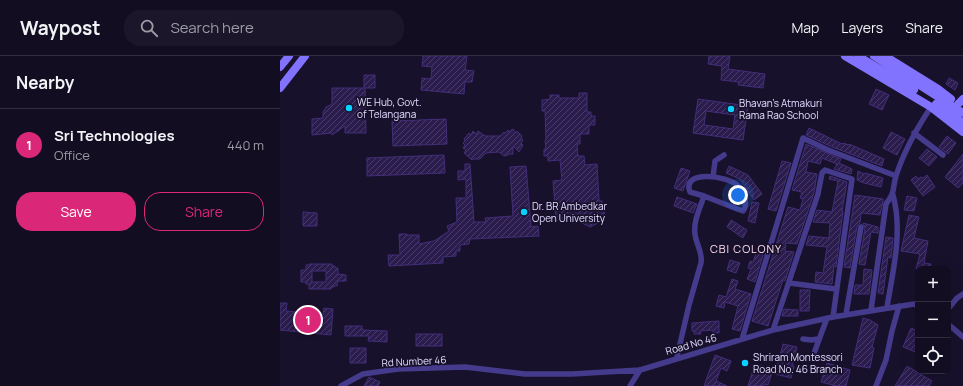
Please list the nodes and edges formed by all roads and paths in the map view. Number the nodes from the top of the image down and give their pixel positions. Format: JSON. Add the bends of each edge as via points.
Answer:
{"nodes":[{"id":1,"x":289,"y":56,"type":"edge"},
{"id":2,"x":305,"y":56,"type":"edge"},
{"id":3,"x":847,"y":56,"type":"edge"},
{"id":4,"x":858,"y":56,"type":"edge"},
{"id":5,"x":874,"y":56,"type":"edge"},
{"id":6,"x":885,"y":56,"type":"edge"},
{"id":7,"x":280,"y":67,"type":"edge"},
{"id":8,"x":280,"y":88,"type":"edge"},
{"id":9,"x":961,"y":104,"type":"edge"},
{"id":10,"x":931,"y":107,"type":"junction"},
{"id":11,"x":963,"y":113,"type":"edge"},
{"id":12,"x":963,"y":123,"type":"edge"},
{"id":13,"x":963,"y":132,"type":"edge"},
{"id":14,"x":914,"y":133,"type":"junction"},
{"id":15,"x":724,"y":155,"type":"dead end"},
{"id":16,"x":943,"y":155,"type":"dead end"},
{"id":17,"x":896,"y":176,"type":"junction"},
{"id":18,"x":713,"y":177,"type":"junction"},
{"id":19,"x":893,"y":195,"type":"junction"},
{"id":20,"x":704,"y":196,"type":"junction"},
{"id":21,"x":861,"y":227,"type":"dead end"},
{"id":22,"x":789,"y":283,"type":"junction"},
{"id":23,"x":836,"y":290,"type":"junction"},
{"id":24,"x":963,"y":294,"type":"edge"},
{"id":25,"x":915,"y":304,"type":"edge"},
{"id":26,"x":951,"y":305,"type":"edge"},
{"id":27,"x":900,"y":306,"type":"junction"},
{"id":28,"x":888,"y":307,"type":"junction"},
{"id":29,"x":871,"y":310,"type":"junction"},
{"id":30,"x":846,"y":314,"type":"junction"},
{"id":31,"x":830,"y":317,"type":"junction"},
{"id":32,"x":951,"y":327,"type":"edge"},
{"id":33,"x":773,"y":330,"type":"junction"},
{"id":34,"x":963,"y":337,"type":"edge"},
{"id":35,"x":742,"y":339,"type":"junction"},
{"id":36,"x":803,"y":339,"type":"dead end"},
{"id":37,"x":818,"y":339,"type":"junction"},
{"id":38,"x":813,"y":356,"type":"dead end"},
{"id":39,"x":677,"y":358,"type":"junction"},
{"id":40,"x":465,"y":367,"type":"joint"},
{"id":41,"x":640,"y":370,"type":"junction"},
{"id":42,"x":341,"y":386,"type":"edge"},
{"id":43,"x":630,"y":386,"type":"edge"},
{"id":44,"x":876,"y":386,"type":"edge"}],
"edges":[{"from":1,"to":7,"type":"main road"},
{"from":2,"to":8,"type":"main road"},
{"from":3,"to":10,"type":"main road"},
{"from":4,"to":12,"type":"main road"},
{"from":5,"to":11,"type":"main road"},
{"from":6,"to":9,"type":"main road"},
{"from":10,"to":13,"type":"main road"},
{"from":10,"to":14,"type":"street"},
{"from":14,"to":16,"type":"street"},
{"from":14,"to":17,"type":"street"},
{"from":15,"to":18,"type":"street","via":[[715,161]]},
{"from":17,"to":19,"type":"street"},
{"from":17,"to":35,"type":"street","via":[[802,138]]},
{"from":18,"to":20,"type":"street","via":[[696,178],[690,182],[690,192]]},
{"from":18,"to":20,"type":"street","via":[[737,185],[746,200],[746,207],[743,211]]},
{"from":19,"to":28,"type":"street","via":[[897,208],[897,241]]},
{"from":19,"to":29,"type":"street","via":[[886,204]]},
{"from":20,"to":39,"type":"street","via":[[694,233],[702,257],[701,263]]},
{"from":21,"to":30,"type":"street"},
{"from":22,"to":23,"type":"street"},
{"from":22,"to":23,"type":"street","via":[[825,170],[852,179]]},
{"from":22,"to":33,"type":"street"},
{"from":23,"to":31,"type":"street"},
{"from":24,"to":26,"type":"street"},
{"from":25,"to":27,"type":"street","name":"Road No 46"},
{"from":27,"to":28,"type":"street","name":"Road No 46"},
{"from":27,"to":44,"type":"street","via":[[886,360]]},
{"from":28,"to":29,"type":"street","name":"Road No 46"},
{"from":29,"to":30,"type":"street","name":"Road No 46"},
{"from":30,"to":31,"type":"street","name":"Road No 46"},
{"from":31,"to":33,"type":"street","name":"Road No 46"},
{"from":31,"to":37,"type":"street"},
{"from":32,"to":34,"type":"street"},
{"from":33,"to":35,"type":"street","name":"Road No 46"},
{"from":35,"to":39,"type":"street","name":"Road No 46"},
{"from":36,"to":37,"type":"street"},
{"from":37,"to":38,"type":"street"},
{"from":39,"to":41,"type":"street","name":"Road No 46"},
{"from":40,"to":41,"type":"street","name":"Road No 46","via":[[525,374]]},
{"from":40,"to":42,"type":"street","name":"Rd Number 46","via":[[398,369],[363,374]]},
{"from":41,"to":43,"type":"street"}]}
